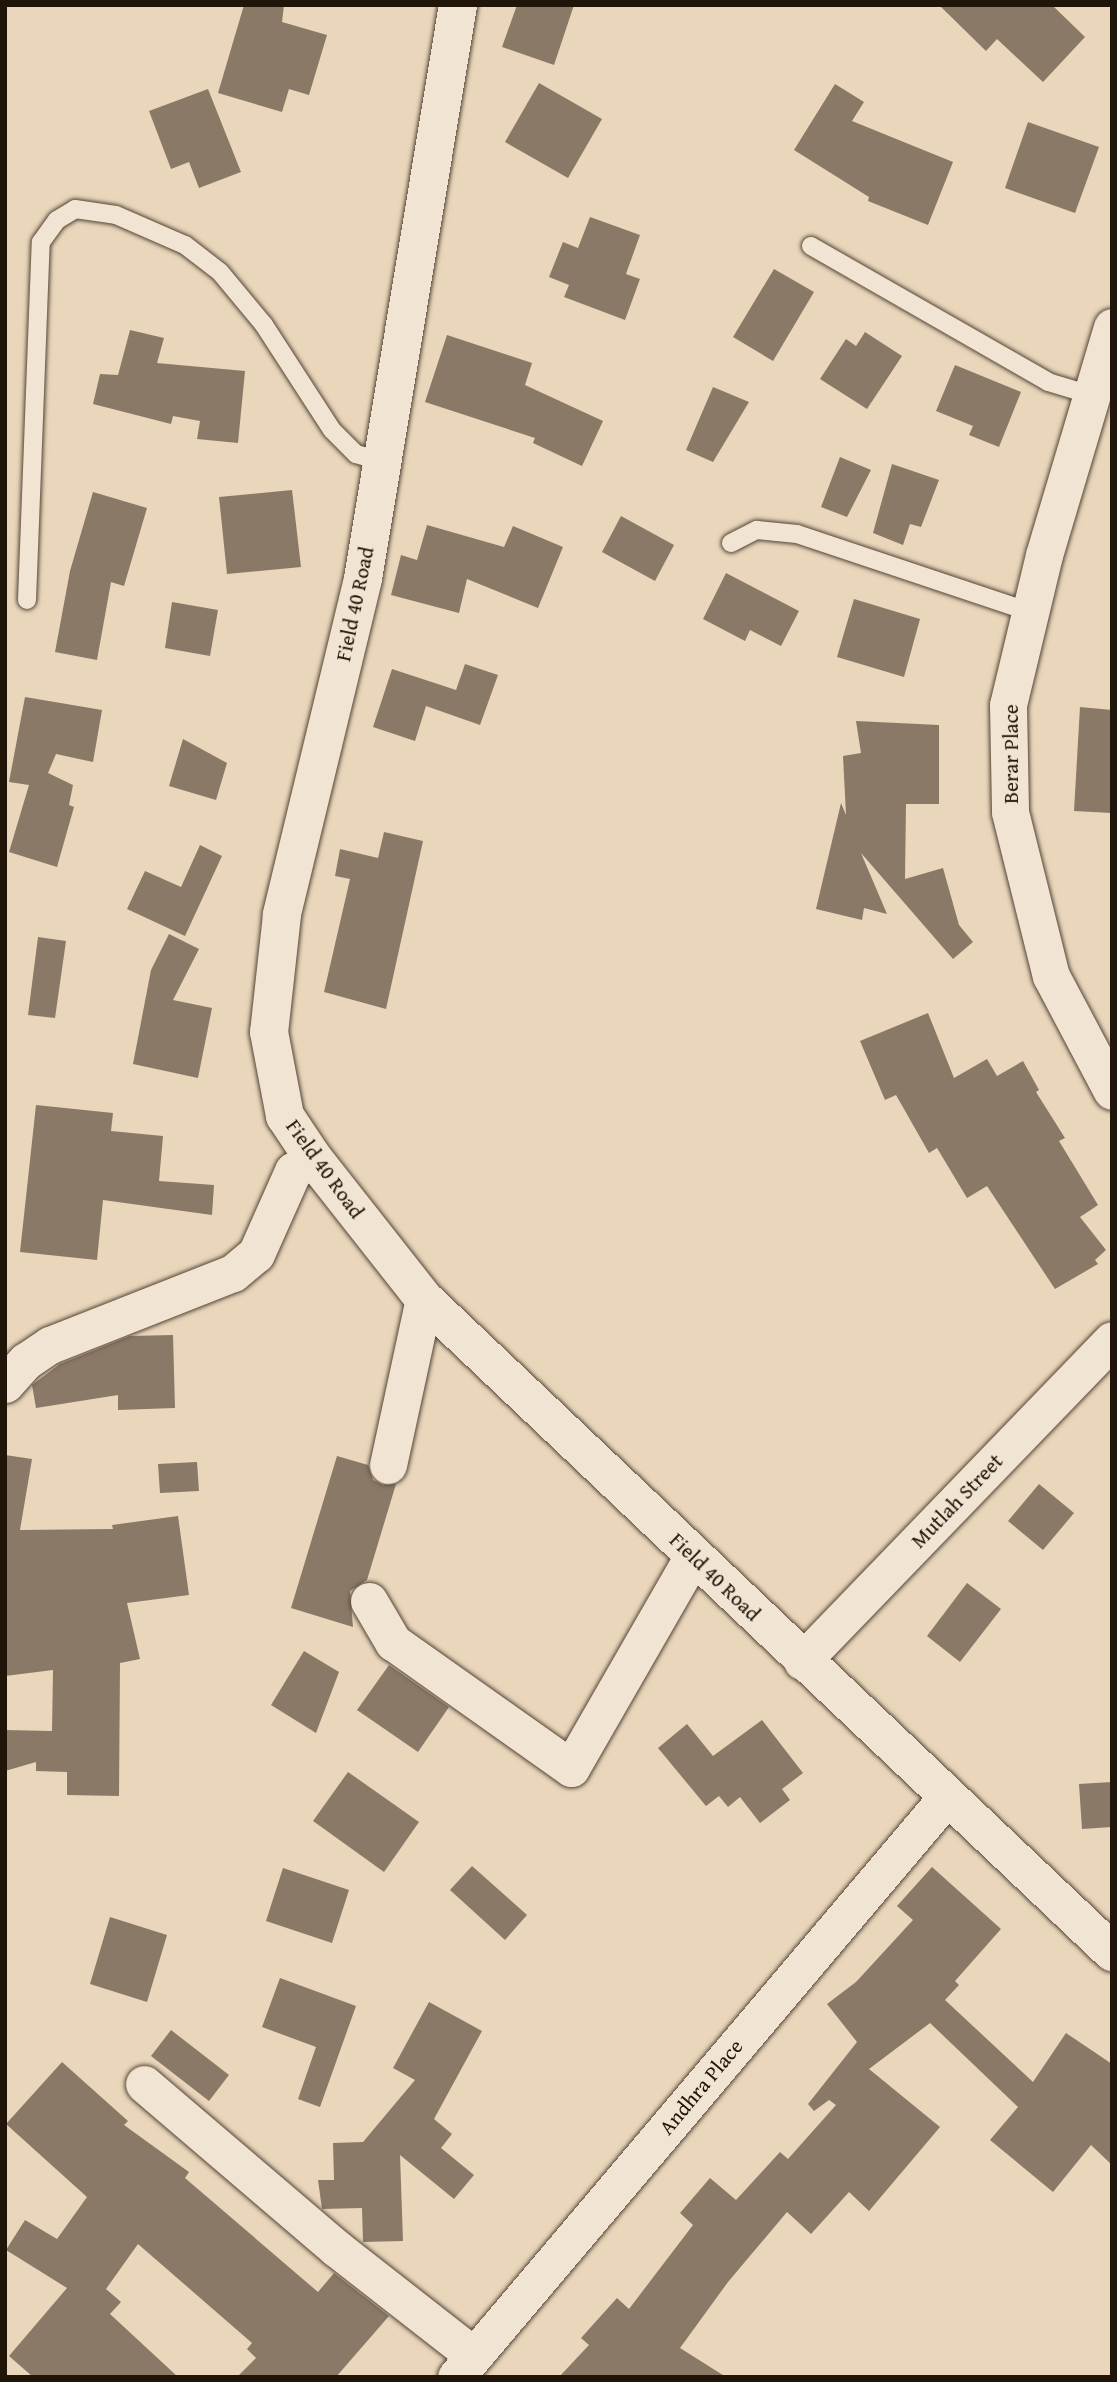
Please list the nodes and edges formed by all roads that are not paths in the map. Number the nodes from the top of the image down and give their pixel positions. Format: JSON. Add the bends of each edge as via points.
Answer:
{"nodes":[{"id":1,"x":458,"y":5,"type":"edge"},
{"id":2,"x":811,"y":246,"type":"dead end"},
{"id":3,"x":1112,"y":327,"type":"edge"},
{"id":4,"x":1091,"y":395,"type":"junction"},
{"id":5,"x":381,"y":461,"type":"junction"},
{"id":6,"x":730,"y":543,"type":"dead end"},
{"id":7,"x":27,"y":600,"type":"dead end"},
{"id":8,"x":1030,"y":612,"type":"junction"},
{"id":9,"x":1112,"y":1091,"type":"edge"},
{"id":10,"x":313,"y":1158,"type":"junction"},
{"id":11,"x":424,"y":1299,"type":"junction"},
{"id":12,"x":1112,"y":1340,"type":"edge"},
{"id":13,"x":5,"y":1384,"type":"edge"},
{"id":14,"x":388,"y":1465,"type":"dead end"},
{"id":15,"x":693,"y":1556,"type":"junction"},
{"id":16,"x":369,"y":1601,"type":"dead end"},
{"id":17,"x":802,"y":1661,"type":"junction"},
{"id":18,"x":946,"y":1798,"type":"junction"},
{"id":19,"x":1112,"y":1952,"type":"edge"},
{"id":20,"x":144,"y":2084,"type":"dead end"},
{"id":21,"x":465,"y":2366,"type":"edge"}],
"edges":[{"from":1,"to":5,"type":"street","name":"Field 40 Road"},
{"from":2,"to":4,"type":"lane","via":[[1048,382]]},
{"from":3,"to":4,"type":"street","name":"Berar Place"},
{"from":4,"to":8,"type":"street","name":"Berar Place"},
{"from":5,"to":7,"type":"lane","via":[[356,454],[332,430],[264,325],[220,272],[185,245],[116,215],[75,209],[57,220],[41,242]]},
{"from":5,"to":10,"type":"street","name":"Field 40 Road","via":[[363,579],[282,915],[269,1032],[285,1116]]},
{"from":6,"to":8,"type":"lane","via":[[757,530],[797,534]]},
{"from":8,"to":9,"type":"street","name":"Berar Place","via":[[1008,705],[1010,812],[1051,976]]},
{"from":10,"to":11,"type":"street","name":"Field 40 Road"},
{"from":10,"to":13,"type":"street","via":[[293,1171],[256,1254],[233,1273],[50,1345],[26,1360]]},
{"from":11,"to":14,"type":"street"},
{"from":11,"to":15,"type":"street","name":"Field 40 Road"},
{"from":12,"to":17,"type":"street","name":"Mutlah Street"},
{"from":15,"to":16,"type":"street","via":[[571,1768],[393,1642]]},
{"from":15,"to":17,"type":"street","name":"Field 40 Road"},
{"from":17,"to":18,"type":"street","name":"Field 40 Road"},
{"from":18,"to":19,"type":"street","name":"Field 40 Road"},
{"from":18,"to":21,"type":"street","name":"Andhra Place"},
{"from":20,"to":21,"type":"street","via":[[336,2248]]}]}
